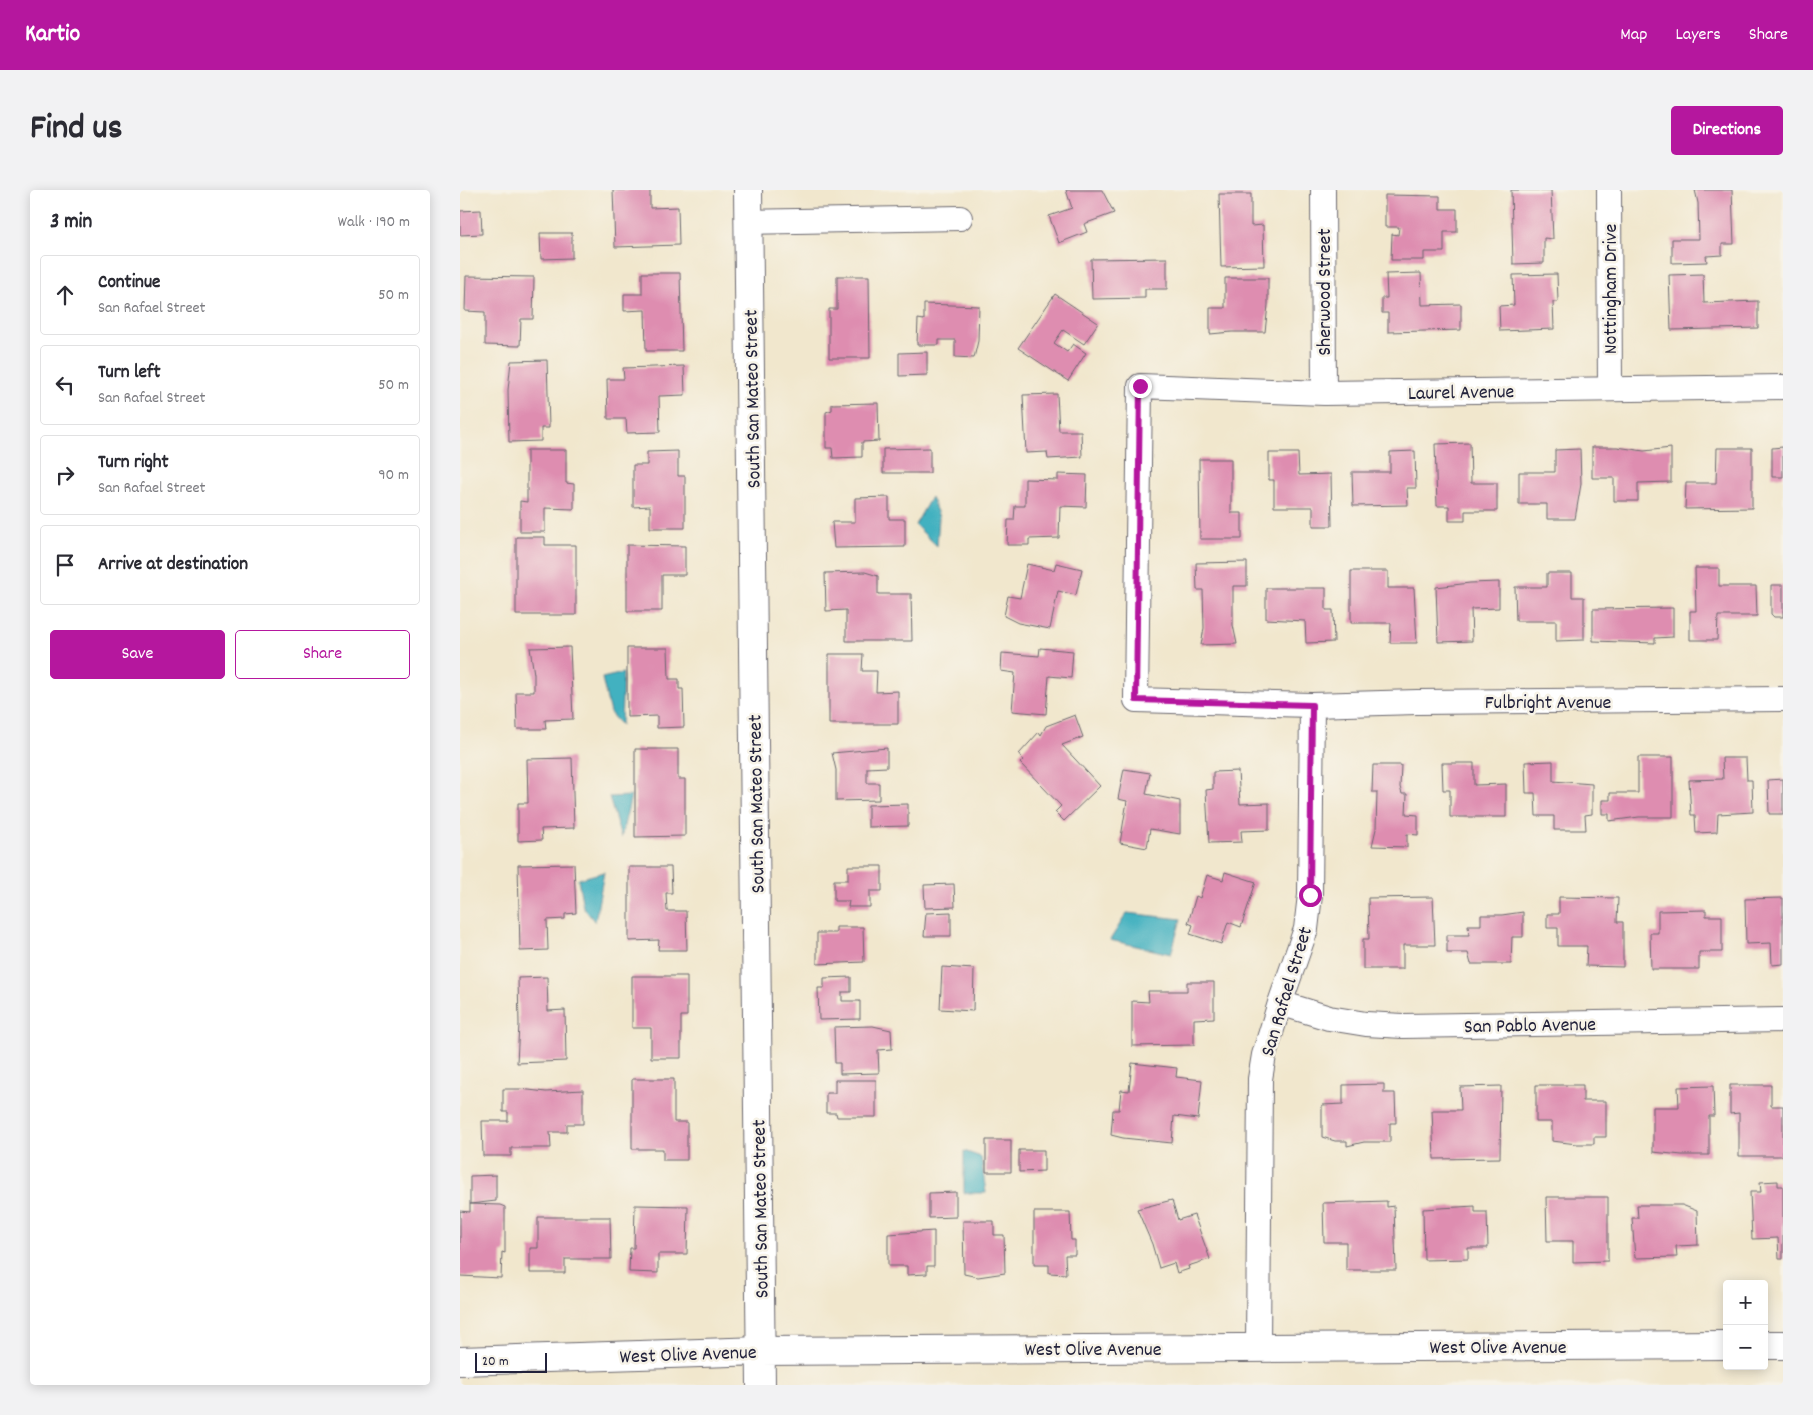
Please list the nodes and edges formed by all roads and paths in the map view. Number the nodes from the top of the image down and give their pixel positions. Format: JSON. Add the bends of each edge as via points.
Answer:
{"nodes":[{"id":1,"x":748,"y":190,"type":"edge"},
{"id":2,"x":1323,"y":190,"type":"edge"},
{"id":3,"x":1609,"y":190,"type":"edge"},
{"id":4,"x":960,"y":218,"type":"dead end"},
{"id":5,"x":749,"y":222,"type":"junction"},
{"id":6,"x":1783,"y":387,"type":"edge"},
{"id":7,"x":1610,"y":388,"type":"junction"},
{"id":8,"x":1324,"y":393,"type":"junction"},
{"id":9,"x":1783,"y":698,"type":"edge"},
{"id":10,"x":1312,"y":705,"type":"junction"},
{"id":11,"x":1280,"y":1003,"type":"junction"},
{"id":12,"x":1783,"y":1020,"type":"edge"},
{"id":13,"x":1723,"y":1345,"type":"edge"},
{"id":14,"x":1768,"y":1345,"type":"edge"},
{"id":15,"x":1783,"y":1345,"type":"edge"},
{"id":16,"x":1258,"y":1347,"type":"junction"},
{"id":17,"x":760,"y":1350,"type":"junction"},
{"id":18,"x":460,"y":1360,"type":"edge"},
{"id":19,"x":761,"y":1385,"type":"edge"}],
"edges":[{"from":1,"to":5,"type":"street","name":"South San Mateo Street"},
{"from":2,"to":8,"type":"street","name":"Sherwood Street"},
{"from":3,"to":7,"type":"street","name":"Nottingham Drive"},
{"from":4,"to":5,"type":"street"},
{"from":5,"to":17,"type":"street","name":"South San Mateo Street"},
{"from":6,"to":7,"type":"street","name":"Laurel Avenue"},
{"from":7,"to":8,"type":"street","name":"Laurel Avenue"},
{"from":8,"to":10,"type":"street","name":"Laurel Avenue","via":[[1140,386],[1136,700]]},
{"from":9,"to":10,"type":"street","name":"Fulbright Avenue"},
{"from":10,"to":11,"type":"street","name":"San Rafael Street","via":[[1310,895],[1306,929]]},
{"from":11,"to":12,"type":"street","name":"San Pablo Avenue","via":[[1329,1018],[1403,1026]]},
{"from":11,"to":16,"type":"street","name":"San Rafael Street","via":[[1260,1079]]},
{"from":13,"to":16,"type":"street","name":"West Olive Avenue"},
{"from":14,"to":15,"type":"street"},
{"from":16,"to":17,"type":"street","name":"West Olive Avenue"},
{"from":17,"to":18,"type":"street","name":"West Olive Avenue"},
{"from":17,"to":19,"type":"street","name":"South San Mateo Street"}]}
